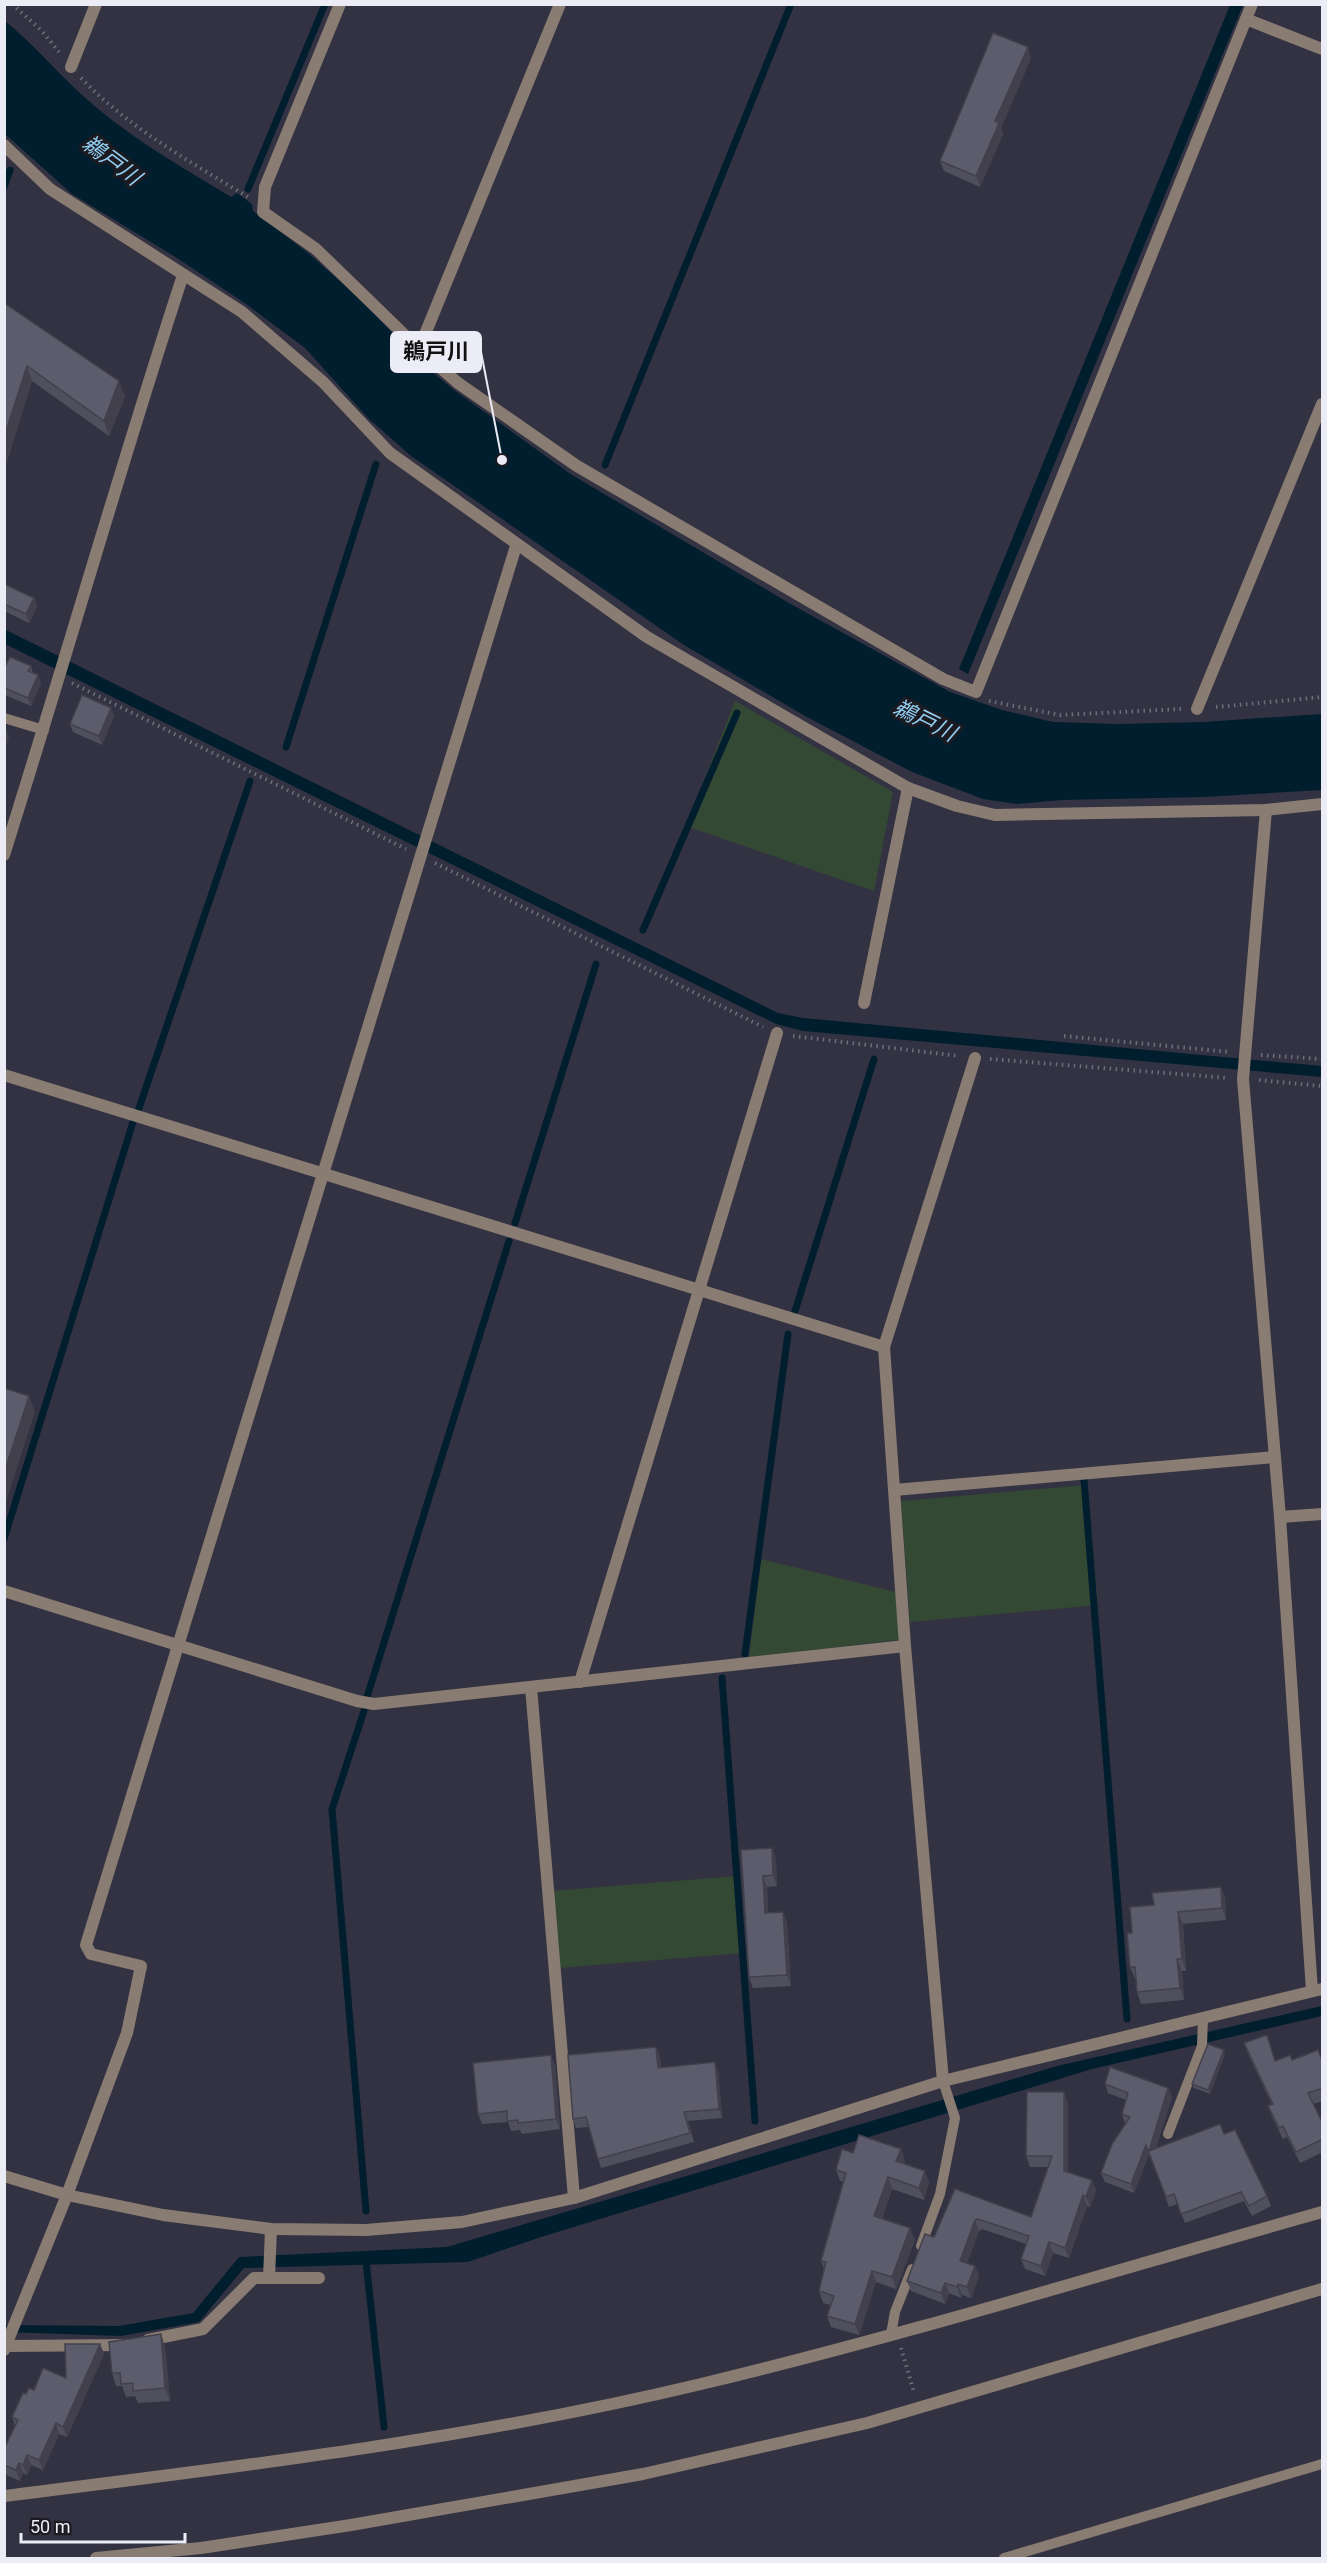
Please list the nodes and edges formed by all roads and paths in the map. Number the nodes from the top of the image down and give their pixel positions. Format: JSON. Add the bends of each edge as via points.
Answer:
{"nodes":[{"id":1,"x":12,"y":4,"type":"edge"},
{"id":2,"x":96,"y":4,"type":"edge"},
{"id":3,"x":340,"y":4,"type":"edge"},
{"id":4,"x":560,"y":4,"type":"edge"},
{"id":5,"x":1252,"y":4,"type":"edge"},
{"id":6,"x":1246,"y":19,"type":"junction"},
{"id":7,"x":1323,"y":50,"type":"edge"},
{"id":8,"x":70,"y":67,"type":"junction"},
{"id":9,"x":4,"y":145,"type":"edge"},
{"id":10,"x":264,"y":212,"type":"junction"},
{"id":11,"x":183,"y":275,"type":"junction"},
{"id":12,"x":419,"y":349,"type":"junction"},
{"id":13,"x":1323,"y":404,"type":"edge"},
{"id":14,"x":516,"y":546,"type":"junction"},
{"id":15,"x":60,"y":678,"type":"junction"},
{"id":16,"x":976,"y":692,"type":"junction"},
{"id":17,"x":1323,"y":697,"type":"edge"},
{"id":18,"x":1197,"y":709,"type":"junction"},
{"id":19,"x":4,"y":717,"type":"edge"},
{"id":20,"x":44,"y":730,"type":"junction"},
{"id":21,"x":908,"y":788,"type":"junction"},
{"id":22,"x":1323,"y":804,"type":"edge"},
{"id":23,"x":1266,"y":810,"type":"junction"},
{"id":24,"x":4,"y":855,"type":"edge"},
{"id":25,"x":420,"y":855,"type":"junction"},
{"id":26,"x":864,"y":1003,"type":"dead end"},
{"id":27,"x":777,"y":1033,"type":"junction"},
{"id":28,"x":1064,"y":1036,"type":"dead end"},
{"id":29,"x":1245,"y":1055,"type":"junction"},
{"id":30,"x":975,"y":1058,"type":"junction"},
{"id":31,"x":1323,"y":1059,"type":"edge"},
{"id":32,"x":4,"y":1075,"type":"edge"},
{"id":33,"x":1243,"y":1076,"type":"junction"},
{"id":34,"x":1323,"y":1086,"type":"edge"},
{"id":35,"x":322,"y":1173,"type":"junction"},
{"id":36,"x":700,"y":1290,"type":"junction"},
{"id":37,"x":884,"y":1347,"type":"junction"},
{"id":38,"x":1275,"y":1457,"type":"junction"},
{"id":39,"x":894,"y":1490,"type":"junction"},
{"id":40,"x":1323,"y":1514,"type":"edge"},
{"id":41,"x":1280,"y":1517,"type":"junction"},
{"id":42,"x":4,"y":1591,"type":"edge"},
{"id":43,"x":176,"y":1645,"type":"junction"},
{"id":44,"x":905,"y":1646,"type":"junction"},
{"id":45,"x":580,"y":1682,"type":"junction"},
{"id":46,"x":531,"y":1687,"type":"junction"},
{"id":47,"x":1317,"y":1990,"type":"edge"},
{"id":48,"x":1203,"y":2024,"type":"junction"},
{"id":49,"x":944,"y":2081,"type":"junction"},
{"id":50,"x":1168,"y":2134,"type":"dead end"},
{"id":51,"x":4,"y":2176,"type":"edge"},
{"id":52,"x":67,"y":2195,"type":"junction"},
{"id":53,"x":574,"y":2198,"type":"junction"},
{"id":54,"x":1323,"y":2212,"type":"edge"},
{"id":55,"x":271,"y":2229,"type":"junction"},
{"id":56,"x":270,"y":2274,"type":"junction"},
{"id":57,"x":319,"y":2278,"type":"dead end"},
{"id":58,"x":1323,"y":2289,"type":"edge"},
{"id":59,"x":894,"y":2333,"type":"junction"},
{"id":60,"x":7,"y":2345,"type":"edge"},
{"id":61,"x":918,"y":2408,"type":"junction"},
{"id":62,"x":1323,"y":2464,"type":"edge"},
{"id":63,"x":4,"y":2496,"type":"edge"},
{"id":64,"x":96,"y":2559,"type":"edge"},
{"id":65,"x":1004,"y":2559,"type":"edge"}],
"edges":[{"from":1,"to":8,"type":"path","via":[[42,31]]},
{"from":2,"to":8,"type":"street"},
{"from":3,"to":10,"type":"street","via":[[265,187]]},
{"from":4,"to":12,"type":"street"},
{"from":5,"to":6,"type":"street"},
{"from":6,"to":7,"type":"street"},
{"from":6,"to":16,"type":"street"},
{"from":8,"to":10,"type":"path","via":[[108,104],[154,140],[253,200]]},
{"from":9,"to":11,"type":"street","via":[[50,189]]},
{"from":10,"to":12,"type":"street","via":[[316,249]]},
{"from":11,"to":14,"type":"street","via":[[242,312],[323,382],[390,453]]},
{"from":11,"to":15,"type":"street","via":[[134,424]]},
{"from":12,"to":16,"type":"street","via":[[458,382],[577,466],[943,679]]},
{"from":13,"to":18,"type":"street"},
{"from":14,"to":21,"type":"street","via":[[647,637]]},
{"from":14,"to":25,"type":"street"},
{"from":15,"to":20,"type":"street"},
{"from":15,"to":25,"type":"path"},
{"from":16,"to":18,"type":"path","via":[[983,699],[1060,715]]},
{"from":17,"to":18,"type":"path"},
{"from":19,"to":20,"type":"lane"},
{"from":20,"to":24,"type":"street"},
{"from":21,"to":23,"type":"street","via":[[995,815]]},
{"from":21,"to":26,"type":"street"},
{"from":22,"to":23,"type":"street"},
{"from":23,"to":29,"type":"street"},
{"from":25,"to":27,"type":"path"},
{"from":25,"to":35,"type":"street"},
{"from":27,"to":30,"type":"path"},
{"from":27,"to":36,"type":"street"},
{"from":28,"to":29,"type":"path"},
{"from":29,"to":31,"type":"path"},
{"from":29,"to":33,"type":"street"},
{"from":30,"to":33,"type":"path"},
{"from":30,"to":37,"type":"street"},
{"from":32,"to":35,"type":"street"},
{"from":33,"to":34,"type":"path"},
{"from":33,"to":38,"type":"street"},
{"from":35,"to":36,"type":"street"},
{"from":35,"to":43,"type":"street"},
{"from":36,"to":37,"type":"street"},
{"from":36,"to":45,"type":"street"},
{"from":37,"to":39,"type":"street"},
{"from":38,"to":39,"type":"street"},
{"from":38,"to":41,"type":"street"},
{"from":39,"to":44,"type":"street"},
{"from":40,"to":41,"type":"street"},
{"from":41,"to":47,"type":"street"},
{"from":42,"to":43,"type":"street"},
{"from":43,"to":46,"type":"street","via":[[374,1704]]},
{"from":43,"to":52,"type":"street","via":[[86,1945],[90,1954],[141,1966],[127,2033]]},
{"from":44,"to":45,"type":"street"},
{"from":44,"to":49,"type":"street"},
{"from":45,"to":46,"type":"street"},
{"from":46,"to":53,"type":"street"},
{"from":47,"to":48,"type":"street"},
{"from":48,"to":49,"type":"street"},
{"from":48,"to":50,"type":"lane","via":[[1202,2046]]},
{"from":49,"to":53,"type":"street"},
{"from":49,"to":59,"type":"lane","via":[[955,2118],[940,2194],[895,2312]]},
{"from":51,"to":52,"type":"street"},
{"from":52,"to":55,"type":"street","via":[[163,2215]]},
{"from":52,"to":60,"type":"street"},
{"from":53,"to":55,"type":"street","via":[[462,2222],[366,2230]]},
{"from":54,"to":59,"type":"street"},
{"from":55,"to":56,"type":"street"},
{"from":56,"to":57,"type":"street"},
{"from":56,"to":60,"type":"street","via":[[254,2278],[203,2329],[120,2346]]},
{"from":58,"to":61,"type":"street"},
{"from":59,"to":61,"type":"path"},
{"from":59,"to":63,"type":"street","via":[[700,2385],[372,2449]]},
{"from":61,"to":64,"type":"street","via":[[643,2474],[305,2532]]},
{"from":62,"to":65,"type":"lane"}]}
